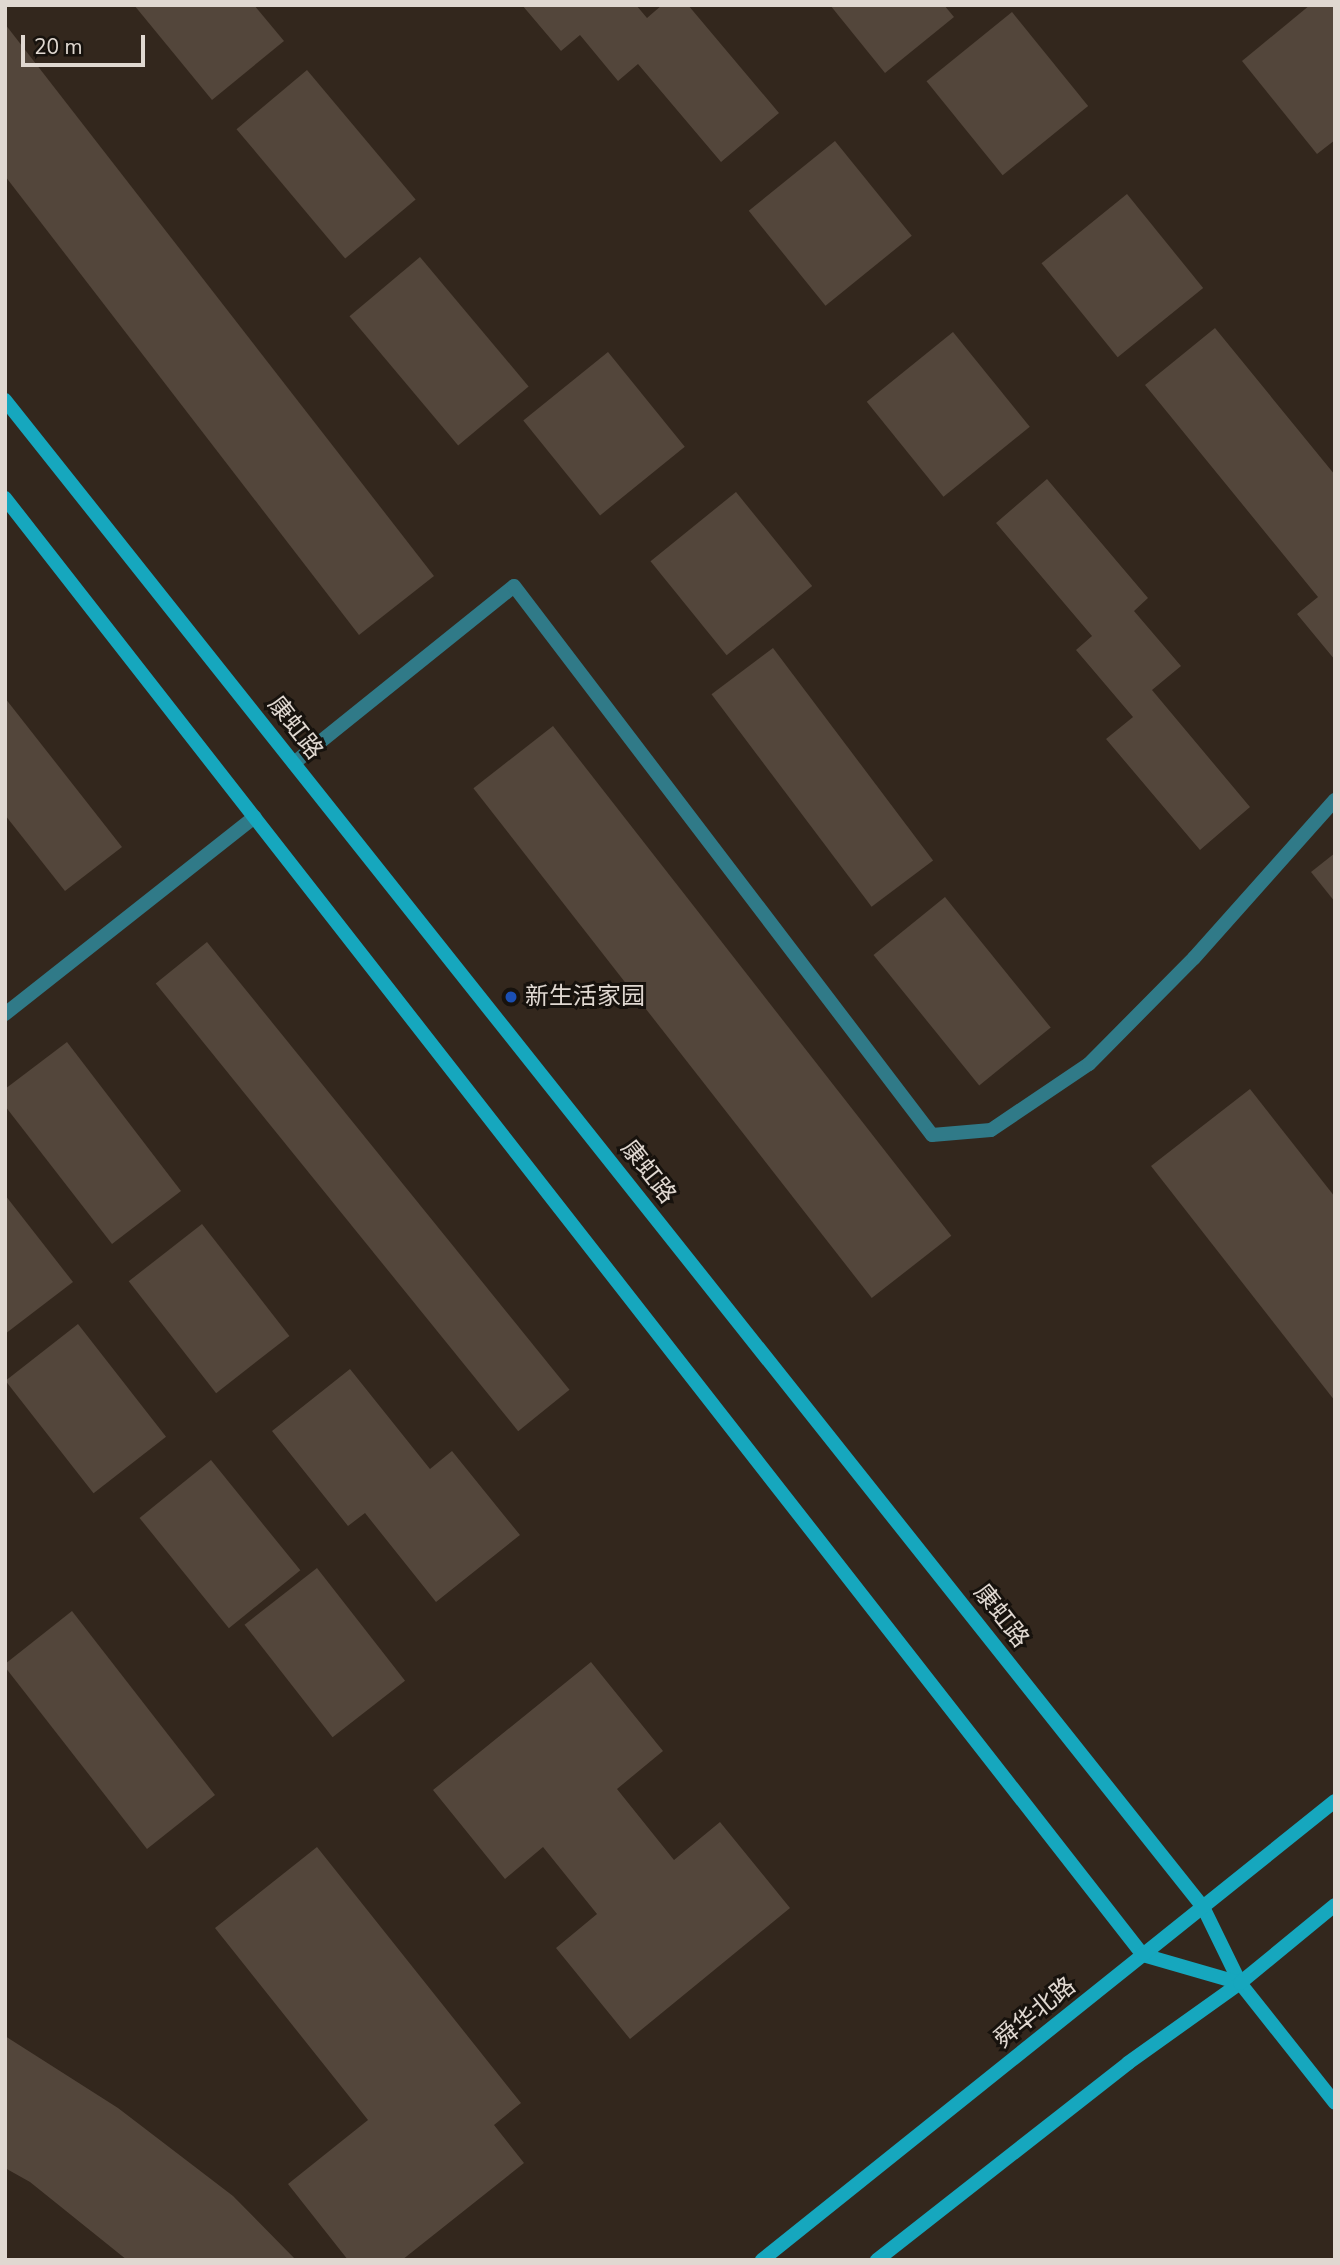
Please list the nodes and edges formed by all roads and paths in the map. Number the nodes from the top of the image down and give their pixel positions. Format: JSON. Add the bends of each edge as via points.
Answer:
{"nodes":[{"id":1,"x":5,"y":400,"type":"edge"},
{"id":2,"x":5,"y":498,"type":"edge"},
{"id":3,"x":294,"y":763,"type":"junction"},
{"id":4,"x":1335,"y":800,"type":"edge"},
{"id":5,"x":254,"y":817,"type":"junction"},
{"id":6,"x":5,"y":1014,"type":"edge"},
{"id":7,"x":1335,"y":1801,"type":"edge"},
{"id":8,"x":1335,"y":1905,"type":"edge"},
{"id":9,"x":1203,"y":1907,"type":"junction"},
{"id":10,"x":1143,"y":1955,"type":"junction"},
{"id":11,"x":1240,"y":1983,"type":"junction"},
{"id":12,"x":1335,"y":2103,"type":"edge"},
{"id":13,"x":762,"y":2260,"type":"edge"},
{"id":14,"x":877,"y":2260,"type":"edge"}],
"edges":[{"from":1,"to":3,"type":"main road","name":"康虹路"},
{"from":2,"to":5,"type":"main road"},
{"from":3,"to":4,"type":"street","via":[[514,586],[932,1135],[991,1130],[1089,1064],[1194,958]]},
{"from":3,"to":9,"type":"main road","name":"康虹路"},
{"from":5,"to":6,"type":"street"},
{"from":5,"to":10,"type":"main road"},
{"from":7,"to":9,"type":"main road","name":"舜华北路"},
{"from":8,"to":11,"type":"main road"},
{"from":9,"to":10,"type":"main road","name":"舜华北路"},
{"from":9,"to":11,"type":"main road","name":"康虹路"},
{"from":10,"to":11,"type":"main road"},
{"from":10,"to":13,"type":"main road","name":"舜华北路"},
{"from":11,"to":12,"type":"main road","name":"康虹路"},
{"from":11,"to":14,"type":"main road","via":[[1128,2063]]}]}
